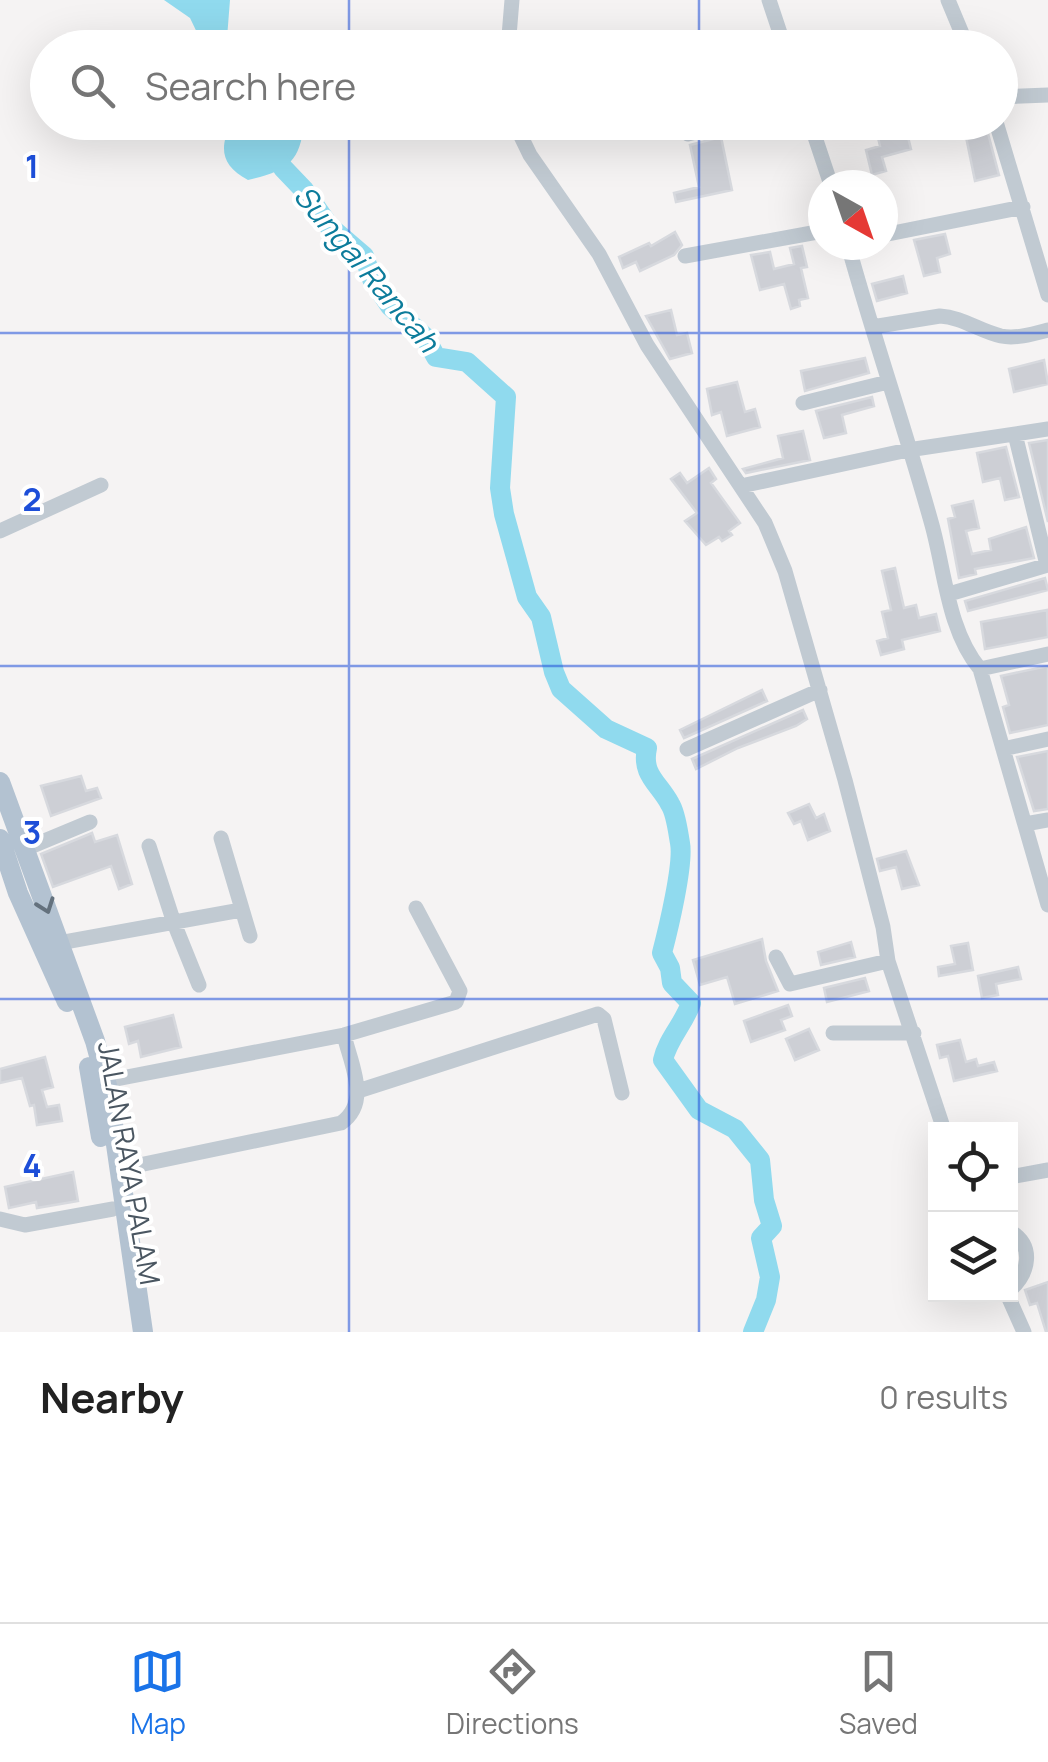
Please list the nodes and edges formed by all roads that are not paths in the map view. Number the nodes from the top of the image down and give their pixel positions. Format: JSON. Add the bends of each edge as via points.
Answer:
{"nodes":[{"id":1,"x":512,"y":0,"type":"edge"},
{"id":2,"x":769,"y":0,"type":"edge"},
{"id":3,"x":948,"y":0,"type":"edge"},
{"id":4,"x":510,"y":30,"type":"edge"},
{"id":5,"x":779,"y":30,"type":"edge"},
{"id":6,"x":960,"y":30,"type":"edge"},
{"id":7,"x":1048,"y":95,"type":"edge"},
{"id":8,"x":1018,"y":96,"type":"edge"},
{"id":9,"x":523,"y":140,"type":"edge"},
{"id":10,"x":817,"y":140,"type":"edge"},
{"id":11,"x":1002,"y":140,"type":"edge"},
{"id":12,"x":826,"y":170,"type":"edge"},
{"id":13,"x":1023,"y":206,"type":"junction"},
{"id":14,"x":898,"y":232,"type":"edge"},
{"id":15,"x":808,"y":233,"type":"edge"},
{"id":16,"x":1041,"y":246,"type":"edge"},
{"id":17,"x":684,"y":256,"type":"dead end"},
{"id":18,"x":852,"y":260,"type":"edge"},
{"id":19,"x":1048,"y":295,"type":"edge"},
{"id":20,"x":872,"y":327,"type":"junction"},
{"id":21,"x":1048,"y":330,"type":"edge"},
{"id":22,"x":888,"y":382,"type":"junction"},
{"id":23,"x":804,"y":402,"type":"dead end"},
{"id":24,"x":1048,"y":428,"type":"edge"},
{"id":25,"x":1015,"y":434,"type":"junction"},
{"id":26,"x":908,"y":450,"type":"junction"},
{"id":27,"x":101,"y":486,"type":"dead end"},
{"id":28,"x":740,"y":486,"type":"junction"},
{"id":29,"x":0,"y":531,"type":"edge"},
{"id":30,"x":1047,"y":565,"type":"edge"},
{"id":31,"x":949,"y":594,"type":"junction"},
{"id":32,"x":1048,"y":654,"type":"edge"},
{"id":33,"x":980,"y":670,"type":"junction"},
{"id":34,"x":820,"y":690,"type":"junction"},
{"id":35,"x":1048,"y":739,"type":"edge"},
{"id":36,"x":687,"y":749,"type":"dead end"},
{"id":37,"x":1003,"y":749,"type":"junction"},
{"id":38,"x":0,"y":784,"type":"edge"},
{"id":39,"x":1048,"y":820,"type":"edge"},
{"id":40,"x":90,"y":822,"type":"dead end"},
{"id":41,"x":1025,"y":824,"type":"junction"},
{"id":42,"x":221,"y":838,"type":"dead end"},
{"id":43,"x":0,"y":840,"type":"edge"},
{"id":44,"x":150,"y":846,"type":"dead end"},
{"id":45,"x":25,"y":849,"type":"junction"},
{"id":46,"x":1046,"y":894,"type":"edge"},
{"id":47,"x":9,"y":896,"type":"edge"},
{"id":48,"x":416,"y":908,"type":"dead end"},
{"id":49,"x":241,"y":910,"type":"junction"},
{"id":50,"x":174,"y":923,"type":"junction"},
{"id":51,"x":250,"y":936,"type":"dead end"},
{"id":52,"x":59,"y":943,"type":"junction"},
{"id":53,"x":776,"y":957,"type":"dead end"},
{"id":54,"x":888,"y":961,"type":"junction"},
{"id":55,"x":199,"y":985,"type":"dead end"},
{"id":56,"x":833,"y":1033,"type":"dead end"},
{"id":57,"x":914,"y":1033,"type":"junction"},
{"id":58,"x":344,"y":1035,"type":"junction"},
{"id":59,"x":106,"y":1082,"type":"junction"},
{"id":60,"x":358,"y":1091,"type":"junction"},
{"id":61,"x":622,"y":1093,"type":"dead end"},
{"id":62,"x":942,"y":1122,"type":"edge"},
{"id":63,"x":120,"y":1169,"type":"junction"},
{"id":64,"x":1048,"y":1170,"type":"edge"},
{"id":65,"x":1018,"y":1176,"type":"edge"},
{"id":66,"x":113,"y":1208,"type":"junction"},
{"id":67,"x":0,"y":1220,"type":"edge"},
{"id":68,"x":1018,"y":1236,"type":"edge"},
{"id":69,"x":123,"y":1246,"type":"junction"},
{"id":70,"x":1018,"y":1284,"type":"edge"},
{"id":71,"x":1013,"y":1302,"type":"edge"},
{"id":72,"x":129,"y":1332,"type":"edge"},
{"id":73,"x":142,"y":1332,"type":"edge"},
{"id":74,"x":1024,"y":1332,"type":"edge"}],
"edges":[{"from":1,"to":4,"type":"street"},
{"from":2,"to":5,"type":"street"},
{"from":3,"to":6,"type":"street"},
{"from":7,"to":8,"type":"street"},
{"from":9,"to":28,"type":"street"},
{"from":10,"to":12,"type":"street"},
{"from":11,"to":13,"type":"street"},
{"from":13,"to":14,"type":"street"},
{"from":13,"to":16,"type":"street"},
{"from":15,"to":17,"type":"street"},
{"from":16,"to":19,"type":"street"},
{"from":18,"to":20,"type":"street"},
{"from":20,"to":21,"type":"street","via":[[952,316],[1011,338]]},
{"from":20,"to":22,"type":"street"},
{"from":22,"to":23,"type":"street"},
{"from":22,"to":26,"type":"street"},
{"from":24,"to":25,"type":"street"},
{"from":25,"to":26,"type":"street"},
{"from":25,"to":30,"type":"street"},
{"from":26,"to":28,"type":"street"},
{"from":26,"to":31,"type":"street"},
{"from":27,"to":29,"type":"street"},
{"from":28,"to":34,"type":"street","via":[[785,570]]},
{"from":30,"to":31,"type":"street"},
{"from":31,"to":33,"type":"street","via":[[964,646]]},
{"from":32,"to":33,"type":"street"},
{"from":33,"to":37,"type":"street"},
{"from":34,"to":36,"type":"street"},
{"from":34,"to":54,"type":"street"},
{"from":35,"to":37,"type":"street"},
{"from":37,"to":41,"type":"street"},
{"from":38,"to":45,"type":"main road","name":"JALAN RAYA PALAM"},
{"from":39,"to":41,"type":"street"},
{"from":40,"to":45,"type":"street"},
{"from":41,"to":46,"type":"street"},
{"from":42,"to":49,"type":"street"},
{"from":43,"to":47,"type":"main road","name":"JALAN RAYA PALAM"},
{"from":44,"to":50,"type":"street"},
{"from":45,"to":52,"type":"main road","name":"JALAN RAYA PALAM","one_way":true},
{"from":47,"to":66,"type":"main road","name":"JALAN RAYA PALAM","via":[[82,1040]]},
{"from":48,"to":58,"type":"street","via":[[459,998]]},
{"from":49,"to":50,"type":"street"},
{"from":49,"to":51,"type":"street"},
{"from":50,"to":52,"type":"street"},
{"from":50,"to":55,"type":"street"},
{"from":52,"to":59,"type":"main road","name":"JALAN RAYA PALAM"},
{"from":53,"to":54,"type":"street","via":[[790,984]]},
{"from":54,"to":57,"type":"street"},
{"from":56,"to":57,"type":"street"},
{"from":57,"to":62,"type":"street"},
{"from":58,"to":59,"type":"street"},
{"from":58,"to":60,"type":"street"},
{"from":59,"to":63,"type":"main road","name":"JALAN RAYA PALAM"},
{"from":60,"to":61,"type":"street","via":[[598,1014]]},
{"from":60,"to":63,"type":"street","via":[[351,1115],[330,1127]]},
{"from":63,"to":69,"type":"main road","name":"JALAN RAYA PALAM"},
{"from":64,"to":65,"type":"street"},
{"from":66,"to":67,"type":"street","via":[[24,1225]]},
{"from":66,"to":69,"type":"main road","name":"JALAN RAYA PALAM"},
{"from":68,"to":70,"type":"street","via":[[1028,1260]]},
{"from":69,"to":72,"type":"main road","name":"JALAN RAYA PALAM"},
{"from":69,"to":73,"type":"main road","name":"JALAN RAYA PALAM"},
{"from":71,"to":74,"type":"street"}]}
